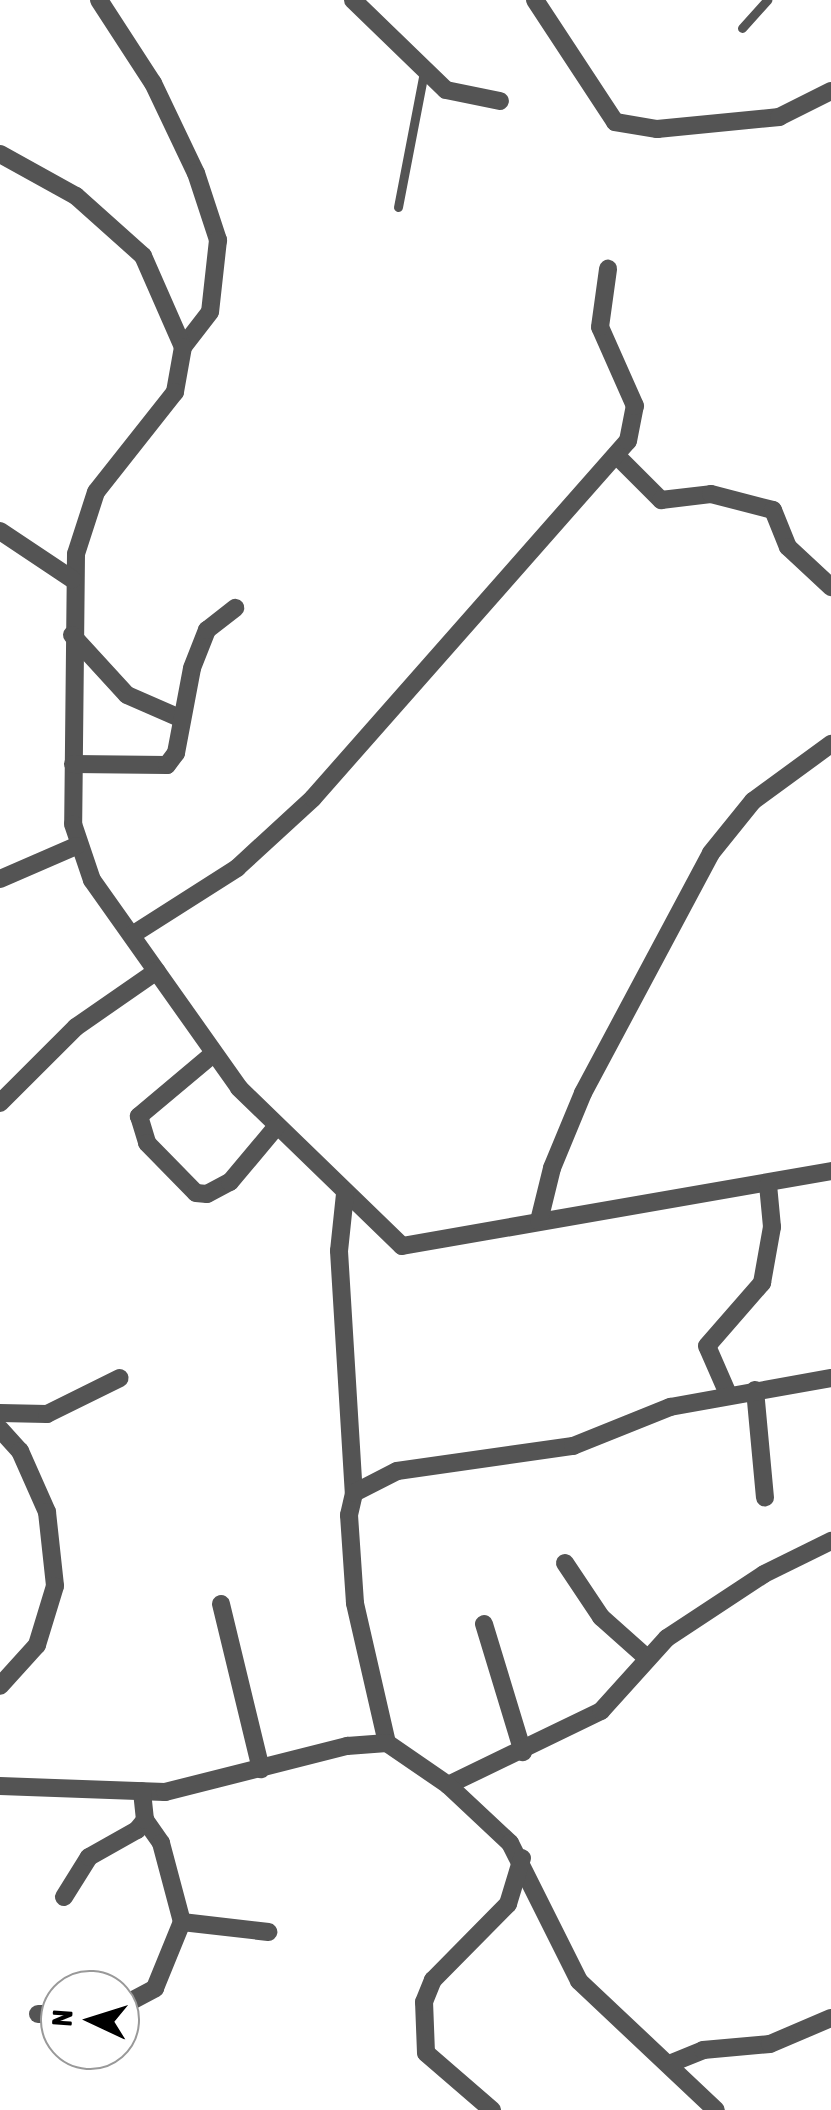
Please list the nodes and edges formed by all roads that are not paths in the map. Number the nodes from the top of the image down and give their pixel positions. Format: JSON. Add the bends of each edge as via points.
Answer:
{"nodes":[{"id":1,"x":98,"y":0,"type":"edge"},
{"id":2,"x":354,"y":0,"type":"edge"},
{"id":3,"x":534,"y":0,"type":"edge"},
{"id":4,"x":767,"y":0,"type":"edge"},
{"id":5,"x":742,"y":28,"type":"dead end"},
{"id":6,"x":425,"y":70,"type":"junction"},
{"id":7,"x":831,"y":91,"type":"edge"},
{"id":8,"x":500,"y":100,"type":"dead end"},
{"id":9,"x":0,"y":154,"type":"edge"},
{"id":10,"x":398,"y":207,"type":"dead end"},
{"id":11,"x":608,"y":269,"type":"dead end"},
{"id":12,"x":183,"y":348,"type":"junction"},
{"id":13,"x":616,"y":456,"type":"junction"},
{"id":14,"x":0,"y":530,"type":"edge"},
{"id":15,"x":72,"y":578,"type":"junction"},
{"id":16,"x":831,"y":587,"type":"edge"},
{"id":17,"x":235,"y":608,"type":"dead end"},
{"id":18,"x":72,"y":636,"type":"junction"},
{"id":19,"x":182,"y":719,"type":"junction"},
{"id":20,"x":831,"y":744,"type":"edge"},
{"id":21,"x":72,"y":764,"type":"junction"},
{"id":22,"x":76,"y":846,"type":"junction"},
{"id":23,"x":0,"y":879,"type":"edge"},
{"id":24,"x":132,"y":935,"type":"junction"},
{"id":25,"x":157,"y":971,"type":"junction"},
{"id":26,"x":214,"y":1054,"type":"junction"},
{"id":27,"x":0,"y":1102,"type":"edge"},
{"id":28,"x":277,"y":1126,"type":"junction"},
{"id":29,"x":831,"y":1171,"type":"edge"},
{"id":30,"x":768,"y":1184,"type":"junction"},
{"id":31,"x":345,"y":1194,"type":"junction"},
{"id":32,"x":539,"y":1221,"type":"junction"},
{"id":33,"x":120,"y":1378,"type":"dead end"},
{"id":34,"x":831,"y":1378,"type":"edge"},
{"id":35,"x":755,"y":1390,"type":"junction"},
{"id":36,"x":728,"y":1394,"type":"junction"},
{"id":37,"x":0,"y":1414,"type":"edge"},
{"id":38,"x":27,"y":1416,"type":"junction"},
{"id":39,"x":6,"y":1434,"type":"edge"},
{"id":40,"x":354,"y":1493,"type":"junction"},
{"id":41,"x":765,"y":1498,"type":"dead end"},
{"id":42,"x":831,"y":1541,"type":"edge"},
{"id":43,"x":565,"y":1564,"type":"dead end"},
{"id":44,"x":221,"y":1604,"type":"dead end"},
{"id":45,"x":484,"y":1624,"type":"dead end"},
{"id":46,"x":647,"y":1658,"type":"junction"},
{"id":47,"x":0,"y":1686,"type":"edge"},
{"id":48,"x":387,"y":1743,"type":"junction"},
{"id":49,"x":523,"y":1752,"type":"junction"},
{"id":50,"x":261,"y":1769,"type":"junction"},
{"id":51,"x":448,"y":1785,"type":"junction"},
{"id":52,"x":0,"y":1786,"type":"edge"},
{"id":53,"x":142,"y":1790,"type":"junction"},
{"id":54,"x":145,"y":1820,"type":"junction"},
{"id":55,"x":522,"y":1858,"type":"junction"},
{"id":56,"x":64,"y":1897,"type":"dead end"},
{"id":57,"x":182,"y":1922,"type":"junction"},
{"id":58,"x":268,"y":1932,"type":"dead end"},
{"id":59,"x":140,"y":1996,"type":"edge"},
{"id":60,"x":831,"y":2018,"type":"edge"},
{"id":61,"x":669,"y":2064,"type":"junction"},
{"id":62,"x":492,"y":2110,"type":"edge"},
{"id":63,"x":716,"y":2110,"type":"edge"}],
"edges":[{"from":1,"to":12,"type":"street","via":[[154,83],[218,240],[213,302]]},
{"from":2,"to":6,"type":"street"},
{"from":3,"to":7,"type":"street","via":[[616,122],[657,129],[778,117]]},
{"from":4,"to":5,"type":"lane"},
{"from":6,"to":8,"type":"street","via":[[462,97]]},
{"from":6,"to":10,"type":"lane"},
{"from":9,"to":12,"type":"street","via":[[76,196],[143,256]]},
{"from":11,"to":13,"type":"street","via":[[602,342],[630,389],[637,420]]},
{"from":12,"to":15,"type":"street","via":[[175,392],[96,492]]},
{"from":13,"to":16,"type":"street","via":[[661,500],[712,494],[772,510],[788,547]]},
{"from":13,"to":24,"type":"street","via":[[312,798],[237,868]]},
{"from":14,"to":15,"type":"street"},
{"from":15,"to":18,"type":"street"},
{"from":17,"to":19,"type":"street","via":[[207,630]]},
{"from":18,"to":19,"type":"street","via":[[127,695]]},
{"from":18,"to":21,"type":"street"},
{"from":19,"to":21,"type":"street","via":[[167,765]]},
{"from":20,"to":32,"type":"street","via":[[754,801],[711,853],[583,1092]]},
{"from":21,"to":22,"type":"street"},
{"from":22,"to":23,"type":"street"},
{"from":22,"to":24,"type":"street"},
{"from":24,"to":25,"type":"street"},
{"from":25,"to":26,"type":"street"},
{"from":25,"to":27,"type":"street","via":[[76,1027]]},
{"from":26,"to":28,"type":"street"},
{"from":26,"to":28,"type":"street","via":[[139,1116],[147,1143],[196,1193],[207,1194],[230,1182]]},
{"from":28,"to":31,"type":"street"},
{"from":29,"to":30,"type":"street"},
{"from":30,"to":32,"type":"street"},
{"from":30,"to":36,"type":"street","via":[[772,1227],[762,1283],[707,1346]]},
{"from":31,"to":32,"type":"street","via":[[402,1246]]},
{"from":31,"to":40,"type":"street","via":[[339,1251]]},
{"from":33,"to":38,"type":"street","via":[[47,1414]]},
{"from":34,"to":35,"type":"street"},
{"from":35,"to":36,"type":"street"},
{"from":35,"to":41,"type":"street"},
{"from":36,"to":40,"type":"street","via":[[670,1407],[573,1446],[396,1471]]},
{"from":37,"to":38,"type":"street"},
{"from":38,"to":39,"type":"street"},
{"from":39,"to":47,"type":"street","via":[[47,1512],[55,1586],[37,1645]]},
{"from":40,"to":48,"type":"street","via":[[349,1515],[355,1603]]},
{"from":42,"to":46,"type":"street","via":[[764,1574]]},
{"from":43,"to":46,"type":"street","via":[[601,1617]]},
{"from":44,"to":50,"type":"street"},
{"from":45,"to":49,"type":"street"},
{"from":46,"to":49,"type":"street","via":[[602,1712]]},
{"from":48,"to":50,"type":"street"},
{"from":48,"to":51,"type":"street"},
{"from":49,"to":51,"type":"street"},
{"from":50,"to":53,"type":"street","via":[[186,1789]]},
{"from":51,"to":55,"type":"street"},
{"from":52,"to":53,"type":"street"},
{"from":53,"to":54,"type":"street"},
{"from":54,"to":56,"type":"street","via":[[89,1857]]},
{"from":54,"to":57,"type":"street","via":[[161,1844]]},
{"from":55,"to":61,"type":"street","via":[[569,1968]]},
{"from":55,"to":62,"type":"street","via":[[508,1904],[433,1980],[424,2002],[426,2054]]},
{"from":57,"to":58,"type":"street"},
{"from":57,"to":59,"type":"street","via":[[154,1988]]},
{"from":60,"to":61,"type":"street","via":[[770,2044],[703,2050]]},
{"from":61,"to":63,"type":"street"}]}
